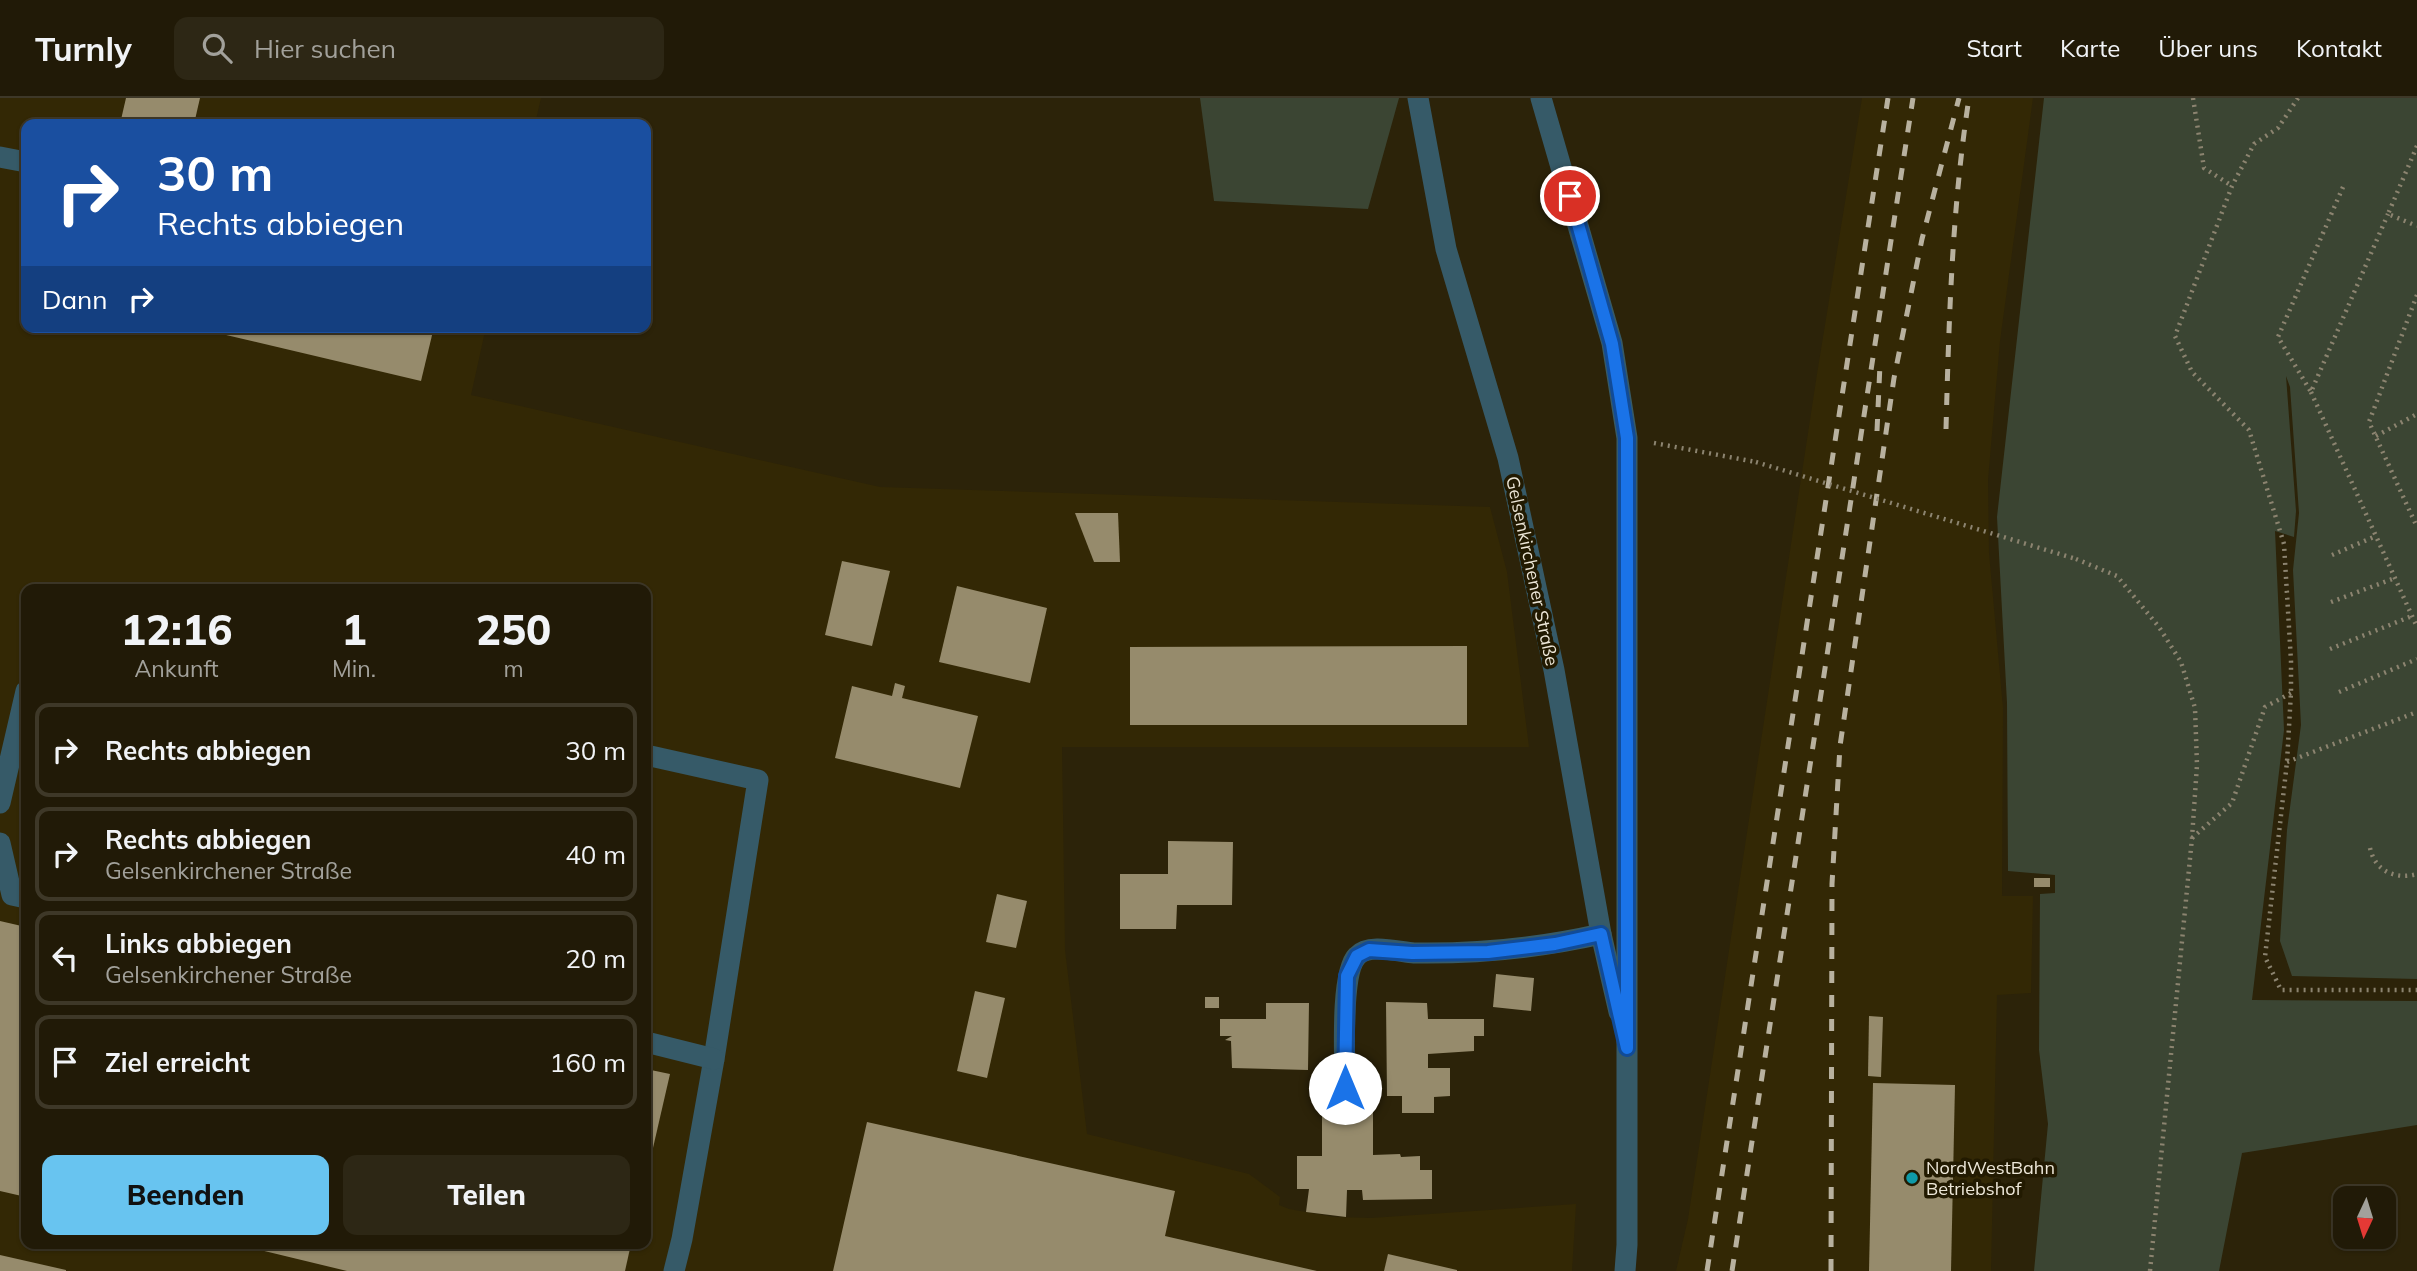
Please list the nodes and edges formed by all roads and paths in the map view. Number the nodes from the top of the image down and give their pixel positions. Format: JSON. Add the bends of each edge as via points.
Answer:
{"nodes":[{"id":1,"x":1418,"y":98,"type":"edge"},
{"id":2,"x":1541,"y":98,"type":"edge"},
{"id":3,"x":2193,"y":98,"type":"edge"},
{"id":4,"x":2298,"y":98,"type":"edge"},
{"id":5,"x":2417,"y":146,"type":"edge"},
{"id":6,"x":0,"y":157,"type":"edge"},
{"id":7,"x":21,"y":161,"type":"edge"},
{"id":8,"x":2232,"y":186,"type":"junction"},
{"id":9,"x":2343,"y":187,"type":"dead end"},
{"id":10,"x":2388,"y":214,"type":"junction"},
{"id":11,"x":2417,"y":226,"type":"edge"},
{"id":12,"x":2417,"y":295,"type":"edge"},
{"id":13,"x":2414,"y":313,"type":"edge"},
{"id":14,"x":2311,"y":392,"type":"junction"},
{"id":15,"x":2417,"y":414,"type":"edge"},
{"id":16,"x":2376,"y":436,"type":"junction"},
{"id":17,"x":1627,"y":438,"type":"junction"},
{"id":18,"x":2417,"y":527,"type":"edge"},
{"id":19,"x":2376,"y":536,"type":"junction"},
{"id":20,"x":2332,"y":555,"type":"dead end"},
{"id":21,"x":2395,"y":578,"type":"junction"},
{"id":22,"x":2331,"y":602,"type":"dead end"},
{"id":23,"x":2412,"y":616,"type":"junction"},
{"id":24,"x":2417,"y":627,"type":"edge"},
{"id":25,"x":2330,"y":649,"type":"dead end"},
{"id":26,"x":2417,"y":659,"type":"edge"},
{"id":27,"x":2291,"y":692,"type":"junction"},
{"id":28,"x":2339,"y":692,"type":"dead end"},
{"id":29,"x":2417,"y":712,"type":"edge"},
{"id":30,"x":21,"y":713,"type":"edge"},
{"id":31,"x":651,"y":756,"type":"edge"},
{"id":32,"x":2287,"y":762,"type":"junction"},
{"id":33,"x":0,"y":803,"type":"edge"},
{"id":34,"x":2192,"y":838,"type":"junction"},
{"id":35,"x":0,"y":842,"type":"edge"},
{"id":36,"x":2370,"y":848,"type":"dead end"},
{"id":37,"x":2417,"y":874,"type":"edge"},
{"id":38,"x":21,"y":897,"type":"edge"},
{"id":39,"x":1601,"y":934,"type":"junction"},
{"id":40,"x":2417,"y":990,"type":"edge"},
{"id":41,"x":651,"y":1043,"type":"edge"},
{"id":42,"x":1627,"y":1048,"type":"junction"},
{"id":43,"x":714,"y":1059,"type":"junction"},
{"id":44,"x":1345,"y":1088,"type":"dead end"},
{"id":45,"x":674,"y":1271,"type":"edge"},
{"id":46,"x":1625,"y":1271,"type":"edge"},
{"id":47,"x":2150,"y":1271,"type":"edge"}],
"edges":[{"from":1,"to":39,"type":"street","name":"Gelsenkirchener Straße","via":[[1446,249],[1508,458],[1554,670]]},
{"from":2,"to":17,"type":"street","name":"Gelsenkirchener Straße","via":[[1612,344]]},
{"from":3,"to":8,"type":"path","via":[[2204,168]]},
{"from":4,"to":8,"type":"path","via":[[2278,128],[2254,144]]},
{"from":5,"to":10,"type":"path"},
{"from":6,"to":7,"type":"street"},
{"from":8,"to":27,"type":"path","via":[[2175,336],[2192,372],[2249,430],[2284,544]]},
{"from":9,"to":14,"type":"path","via":[[2278,337]]},
{"from":10,"to":11,"type":"path"},
{"from":10,"to":14,"type":"path"},
{"from":12,"to":13,"type":"path"},
{"from":13,"to":16,"type":"path","via":[[2370,422]]},
{"from":14,"to":19,"type":"path"},
{"from":15,"to":16,"type":"path"},
{"from":16,"to":18,"type":"path"},
{"from":17,"to":34,"type":"path","bridge":true,"via":[[1756,462],[2076,559],[2117,576],[2182,662],[2195,708]]},
{"from":17,"to":42,"type":"street","name":"Gelsenkirchener Straße"},
{"from":19,"to":20,"type":"path"},
{"from":19,"to":21,"type":"path"},
{"from":21,"to":22,"type":"path"},
{"from":21,"to":23,"type":"path"},
{"from":23,"to":24,"type":"path"},
{"from":23,"to":25,"type":"path"},
{"from":26,"to":28,"type":"path"},
{"from":27,"to":32,"type":"path"},
{"from":27,"to":34,"type":"path","via":[[2265,707],[2232,803]]},
{"from":29,"to":32,"type":"path"},
{"from":30,"to":33,"type":"street"},
{"from":31,"to":43,"type":"street","via":[[758,780]]},
{"from":32,"to":40,"type":"path","via":[[2265,957],[2281,990]]},
{"from":34,"to":47,"type":"path"},
{"from":35,"to":38,"type":"street","via":[[12,894]]},
{"from":36,"to":37,"type":"path","via":[[2382,870],[2399,876]]},
{"from":39,"to":42,"type":"street","name":"Gelsenkirchener Straße"},
{"from":39,"to":44,"type":"street","via":[[1488,952],[1369,950],[1357,956],[1347,976]]},
{"from":41,"to":43,"type":"street"},
{"from":42,"to":46,"type":"street","name":"Gelsenkirchener Straße"},
{"from":43,"to":45,"type":"street"}]}
